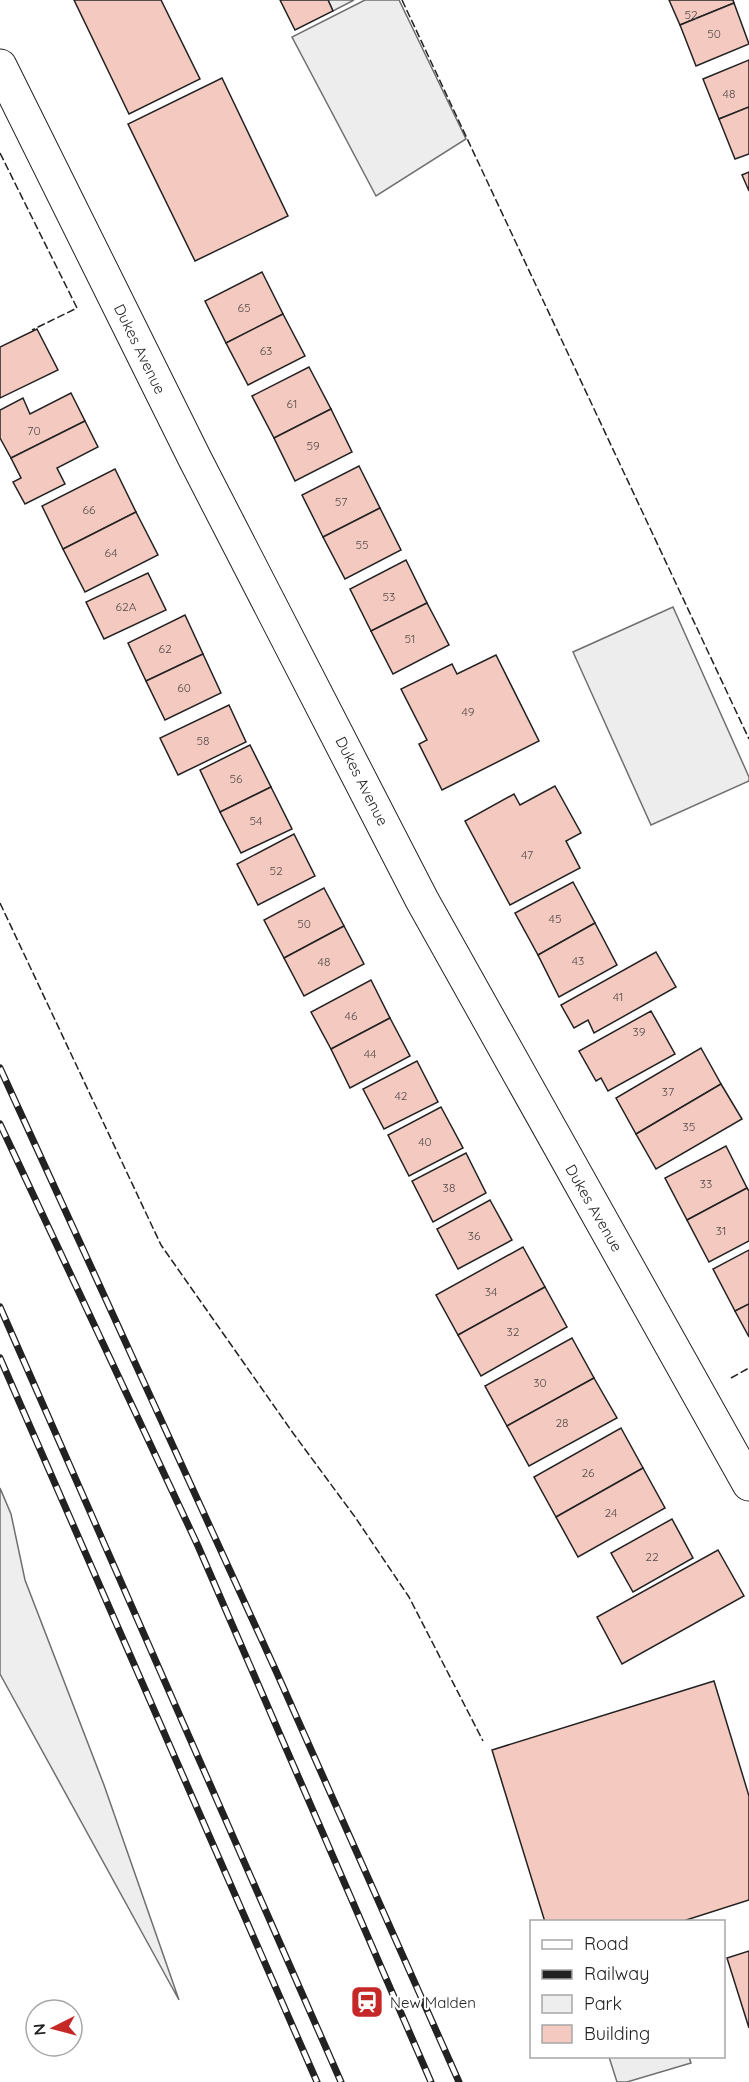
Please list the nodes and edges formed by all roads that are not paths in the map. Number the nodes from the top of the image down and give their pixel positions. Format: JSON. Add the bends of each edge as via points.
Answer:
{"nodes":[{"id":1,"x":0,"y":66,"type":"edge"},
{"id":2,"x":749,"y":1484,"type":"edge"}],
"edges":[{"from":1,"to":2,"type":"street","name":"Dukes Avenue","via":[[195,459],[422,900]]}]}
